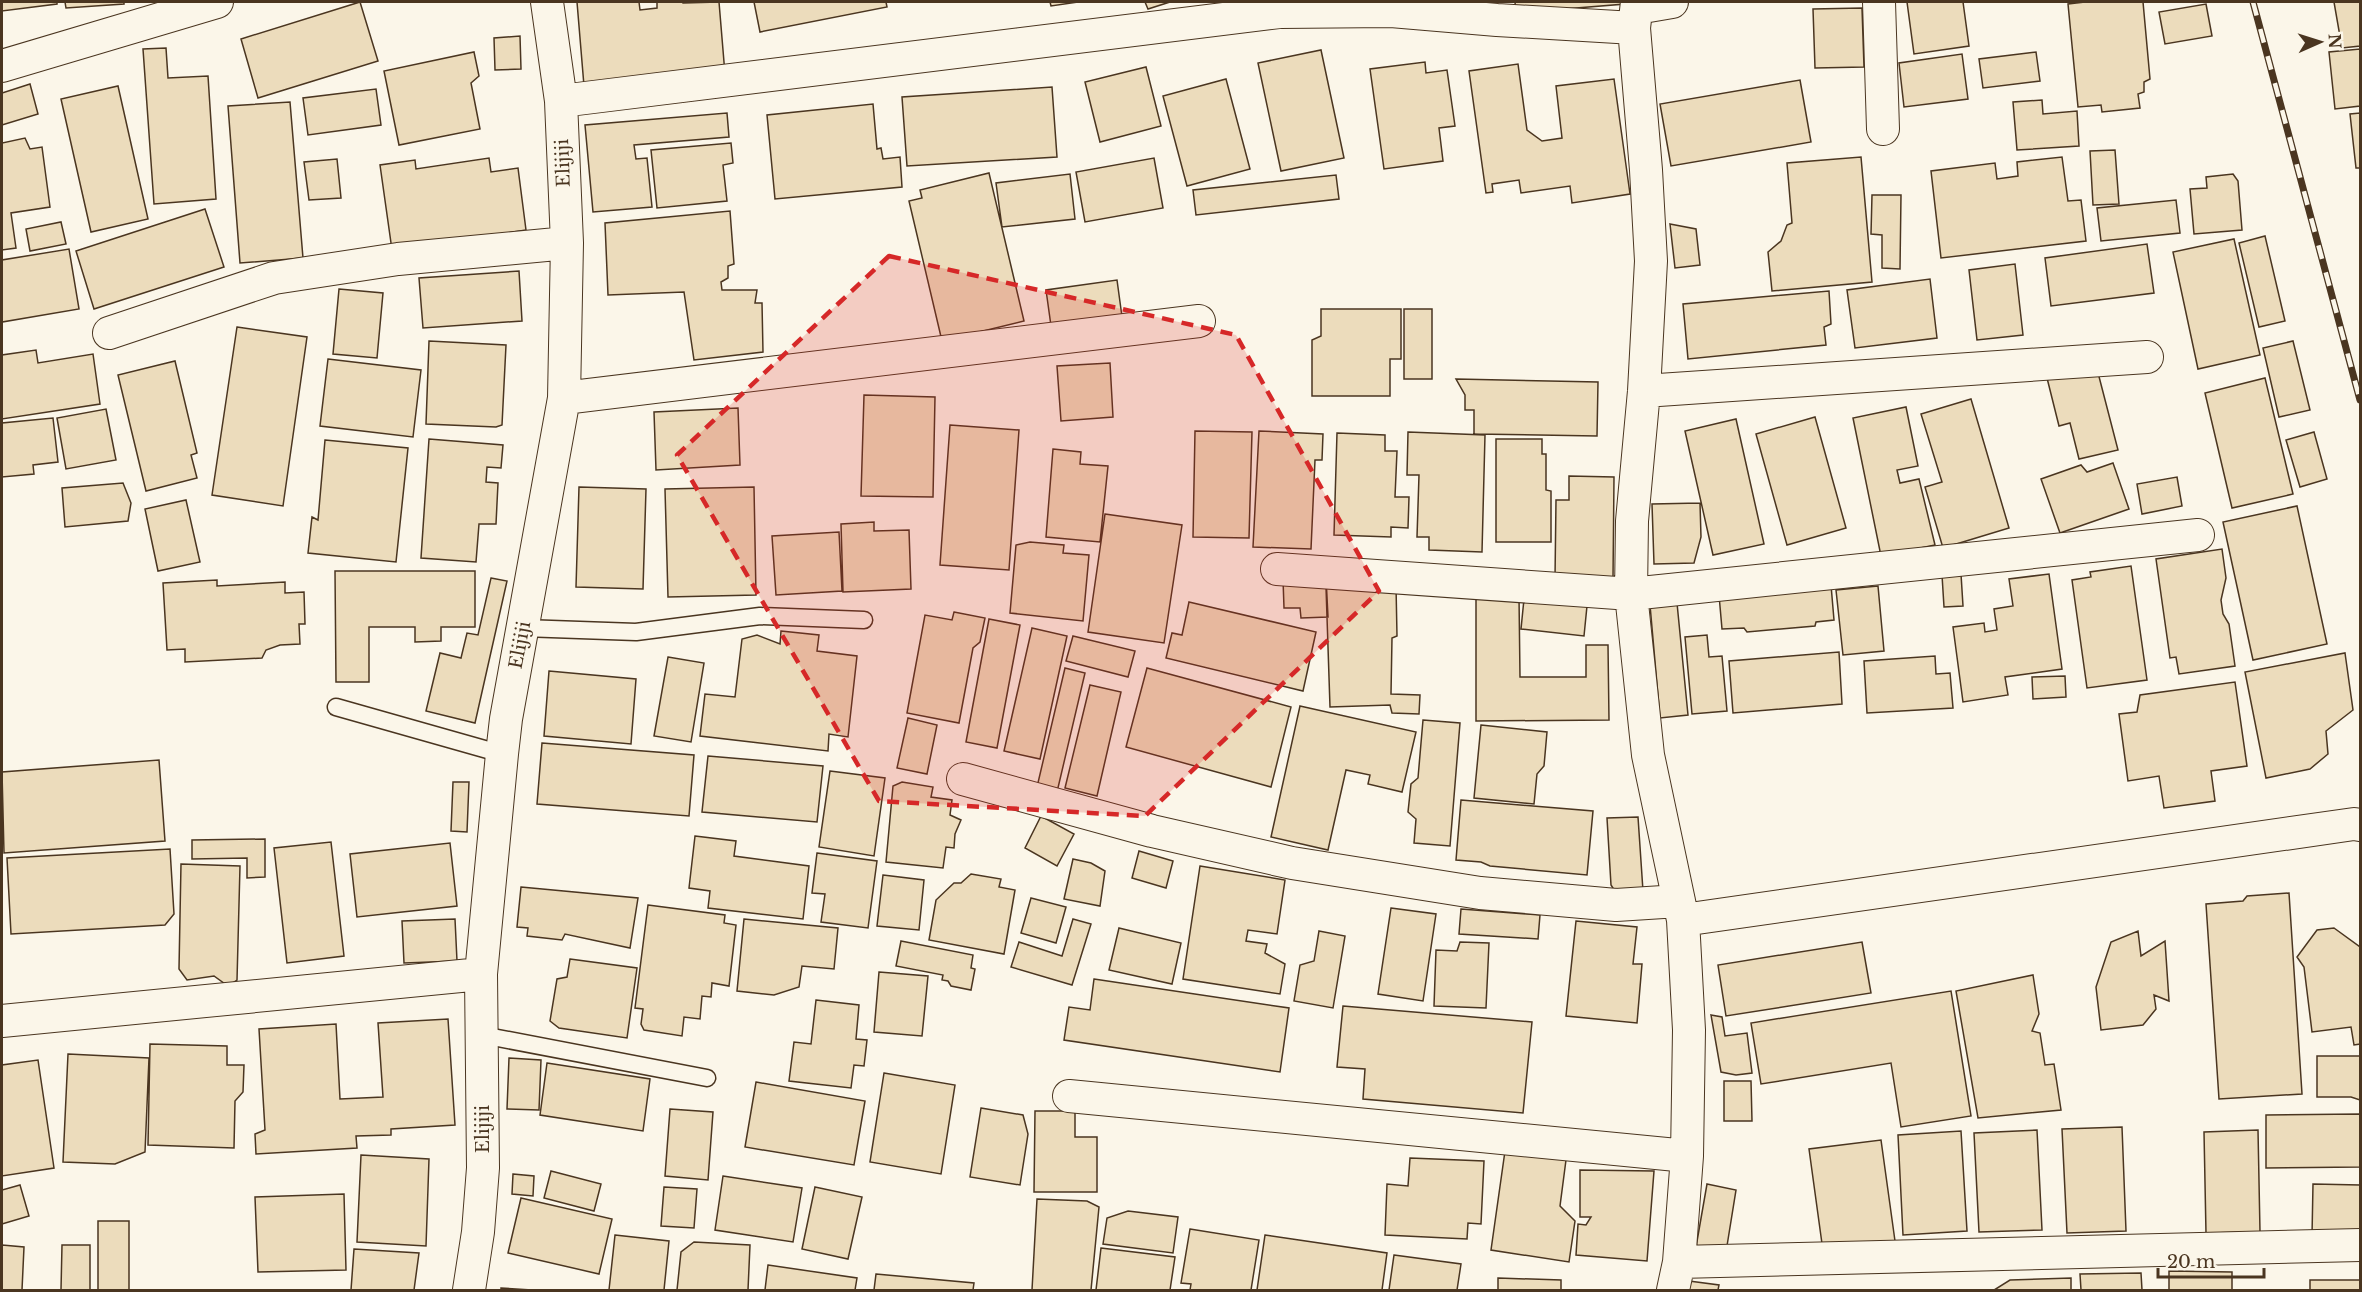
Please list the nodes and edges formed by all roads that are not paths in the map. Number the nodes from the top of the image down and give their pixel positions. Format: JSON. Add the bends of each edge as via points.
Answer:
{"nodes":[{"id":1,"x":217,"y":2,"type":"edge"},
{"id":2,"x":547,"y":2,"type":"edge"},
{"id":3,"x":1672,"y":2,"type":"edge"},
{"id":4,"x":1879,"y":2,"type":"edge"},
{"id":5,"x":1636,"y":12,"type":"edge"},
{"id":6,"x":2,"y":66,"type":"edge"},
{"id":7,"x":561,"y":100,"type":"junction"},
{"id":8,"x":1883,"y":129,"type":"dead end"},
{"id":9,"x":567,"y":243,"type":"junction"},
{"id":10,"x":1199,"y":321,"type":"dead end"},
{"id":11,"x":109,"y":333,"type":"dead end"},
{"id":12,"x":2147,"y":357,"type":"dead end"},
{"id":13,"x":1644,"y":391,"type":"junction"},
{"id":14,"x":564,"y":398,"type":"junction"},
{"id":15,"x":2198,"y":535,"type":"dead end"},
{"id":16,"x":1277,"y":569,"type":"dead end"},
{"id":17,"x":1631,"y":594,"type":"junction"},
{"id":18,"x":864,"y":620,"type":"dead end"},
{"id":19,"x":524,"y":628,"type":"junction"},
{"id":20,"x":336,"y":707,"type":"dead end"},
{"id":21,"x":502,"y":754,"type":"junction"},
{"id":22,"x":963,"y":779,"type":"dead end"},
{"id":23,"x":2361,"y":825,"type":"edge"},
{"id":24,"x":1681,"y":910,"type":"junction"},
{"id":25,"x":481,"y":974,"type":"junction"},
{"id":26,"x":2,"y":1021,"type":"edge"},
{"id":27,"x":482,"y":1035,"type":"junction"},
{"id":28,"x":707,"y":1078,"type":"dead end"},
{"id":29,"x":1069,"y":1096,"type":"dead end"},
{"id":30,"x":1687,"y":1156,"type":"junction"},
{"id":31,"x":2361,"y":1245,"type":"edge"},
{"id":32,"x":1676,"y":1276,"type":"edge"},
{"id":33,"x":469,"y":1290,"type":"edge"}],
"edges":[{"from":1,"to":6,"type":"street"},
{"from":2,"to":7,"type":"street","name":"Elijiji"},
{"from":3,"to":5,"type":"street"},
{"from":4,"to":8,"type":"street"},
{"from":5,"to":7,"type":"street","via":[[1497,20],[1391,11],[1280,12]]},
{"from":5,"to":13,"type":"street","via":[[1651,261]]},
{"from":7,"to":9,"type":"street","name":"Elijiji"},
{"from":9,"to":11,"type":"street","via":[[398,259],[274,278]]},
{"from":9,"to":14,"type":"street","name":"Elijiji"},
{"from":10,"to":14,"type":"street"},
{"from":12,"to":13,"type":"street"},
{"from":13,"to":17,"type":"street","via":[[1632,521]]},
{"from":14,"to":19,"type":"street","name":"Elijiji"},
{"from":15,"to":17,"type":"street"},
{"from":16,"to":17,"type":"street"},
{"from":17,"to":24,"type":"street","via":[[1648,755]]},
{"from":18,"to":19,"type":"lane","via":[[760,616],[636,632]]},
{"from":19,"to":21,"type":"street","name":"Elijiji"},
{"from":20,"to":21,"type":"lane"},
{"from":21,"to":25,"type":"street","name":"Elijiji"},
{"from":22,"to":24,"type":"street","via":[[1152,831],[1293,863],[1480,893]]},
{"from":23,"to":24,"type":"street"},
{"from":24,"to":30,"type":"street","via":[[1689,1030]]},
{"from":25,"to":26,"type":"street"},
{"from":25,"to":27,"type":"street","name":"Elijiji"},
{"from":27,"to":28,"type":"lane"},
{"from":27,"to":33,"type":"street","name":"Elijiji","via":[[483,1168]]},
{"from":29,"to":30,"type":"street"},
{"from":30,"to":32,"type":"street"},
{"from":31,"to":32,"type":"street"}]}
